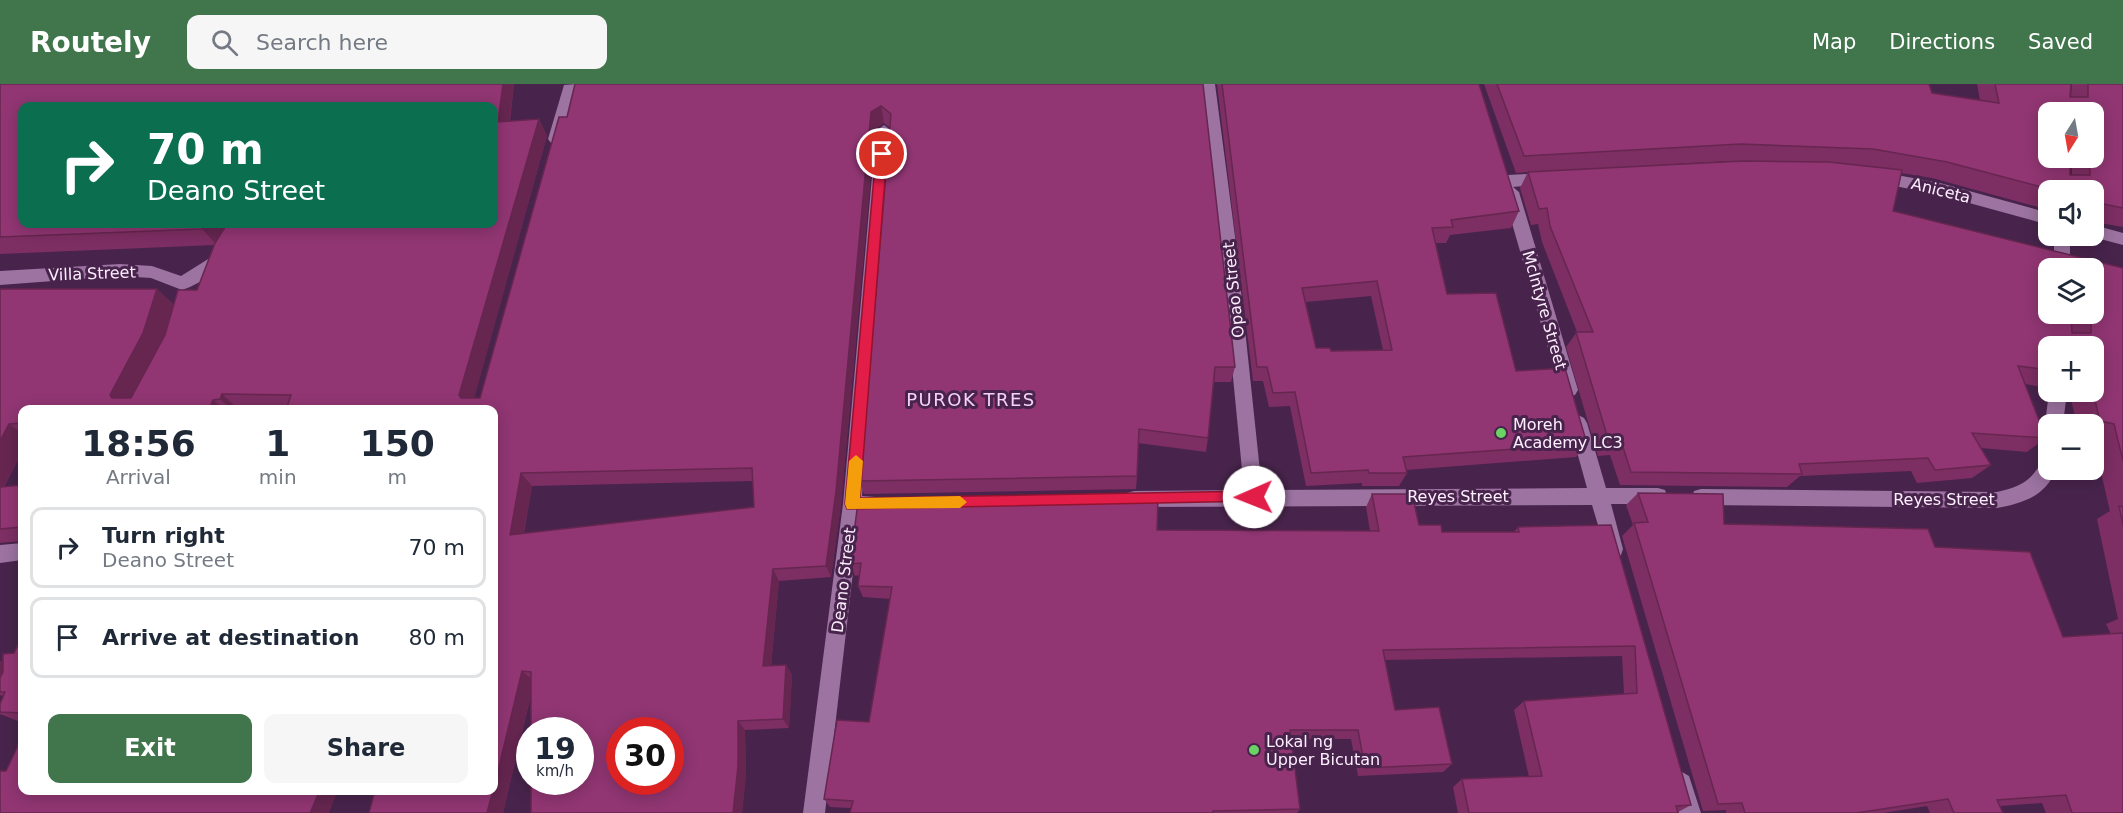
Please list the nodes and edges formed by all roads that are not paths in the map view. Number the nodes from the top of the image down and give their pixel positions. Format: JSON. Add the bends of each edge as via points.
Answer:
{"nodes":[{"id":1,"x":1208,"y":84,"type":"edge"},
{"id":2,"x":571,"y":85,"type":"edge"},
{"id":3,"x":884,"y":131,"type":"dead end"},
{"id":4,"x":552,"y":155,"type":"edge"},
{"id":5,"x":1501,"y":160,"type":"edge"},
{"id":6,"x":1858,"y":174,"type":"edge"},
{"id":7,"x":1566,"y":178,"type":"edge"},
{"id":8,"x":1508,"y":181,"type":"junction"},
{"id":9,"x":2038,"y":216,"type":"edge"},
{"id":10,"x":239,"y":228,"type":"edge"},
{"id":11,"x":2104,"y":234,"type":"edge"},
{"id":12,"x":2123,"y":239,"type":"edge"},
{"id":13,"x":0,"y":278,"type":"edge"},
{"id":14,"x":2042,"y":480,"type":"edge"},
{"id":15,"x":1599,"y":495,"type":"junction"},
{"id":16,"x":1254,"y":497,"type":"junction"},
{"id":17,"x":1112,"y":500,"type":"edge"},
{"id":18,"x":899,"y":503,"type":"edge"},
{"id":19,"x":852,"y":504,"type":"junction"},
{"id":20,"x":18,"y":552,"type":"edge"},
{"id":21,"x":0,"y":554,"type":"edge"},
{"id":22,"x":1619,"y":564,"type":"edge"},
{"id":23,"x":1677,"y":768,"type":"edge"},
{"id":24,"x":814,"y":813,"type":"edge"},
{"id":25,"x":1690,"y":813,"type":"edge"}],
"edges":[{"from":1,"to":16,"type":"street","name":"Opao Street"},
{"from":2,"to":4,"type":"street"},
{"from":3,"to":19,"type":"street","name":"Deano Street"},
{"from":5,"to":8,"type":"street","name":"McIntyre Street"},
{"from":6,"to":9,"type":"street","name":"Aniceta","via":[[1940,189]]},
{"from":7,"to":8,"type":"street"},
{"from":8,"to":15,"type":"street","name":"McIntyre Street"},
{"from":10,"to":13,"type":"street","name":"Villa Street","via":[[225,255],[184,291],[152,272],[120,270]]},
{"from":11,"to":12,"type":"street"},
{"from":14,"to":15,"type":"street","name":"Reyes Street","via":[[2034,490],[1997,500]]},
{"from":15,"to":16,"type":"street","name":"Reyes Street"},
{"from":15,"to":22,"type":"street","name":"McIntyre Street"},
{"from":16,"to":17,"type":"street","name":"Reyes Street"},
{"from":18,"to":19,"type":"street"},
{"from":19,"to":24,"type":"street","name":"Deano Street"},
{"from":20,"to":21,"type":"street"},
{"from":23,"to":25,"type":"street"}]}
